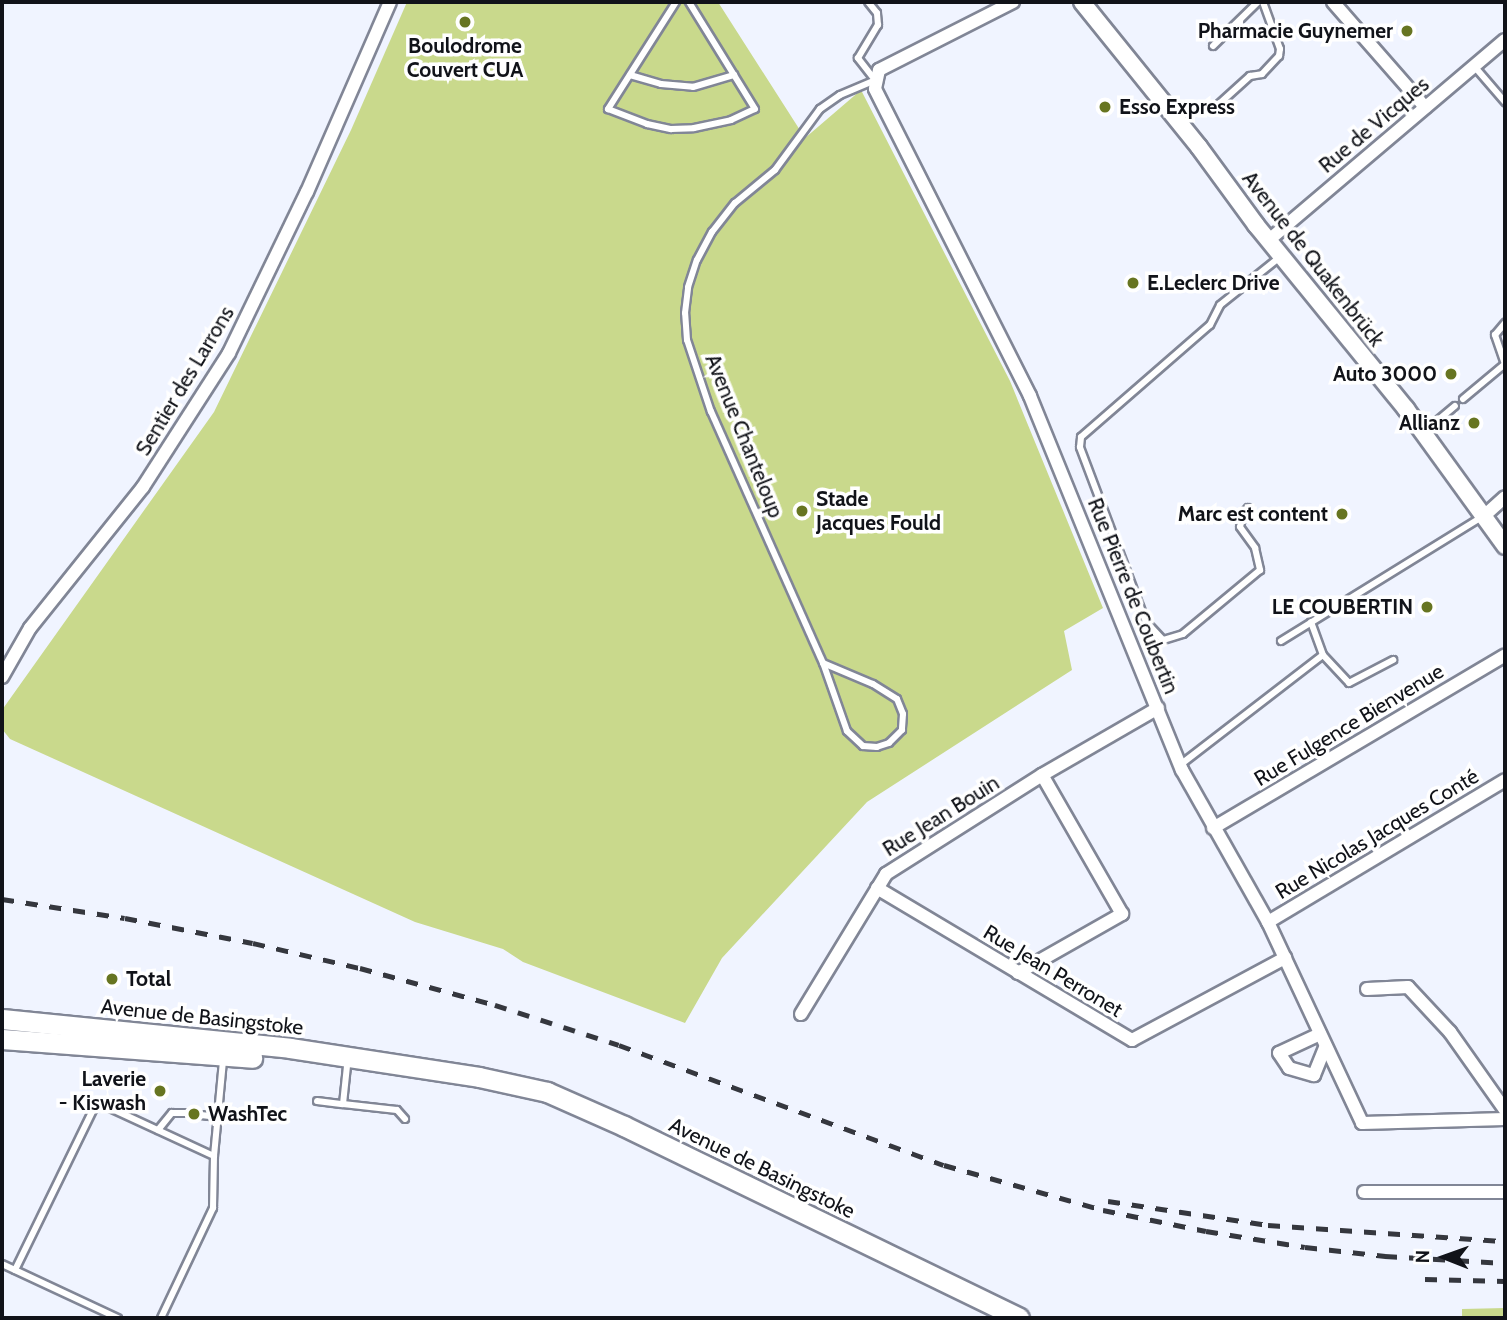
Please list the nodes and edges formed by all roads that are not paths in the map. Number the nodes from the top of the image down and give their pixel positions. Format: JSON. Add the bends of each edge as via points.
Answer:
{"nodes":[{"id":1,"x":390,"y":2,"type":"edge"},
{"id":2,"x":676,"y":2,"type":"edge"},
{"id":3,"x":689,"y":2,"type":"edge"},
{"id":4,"x":868,"y":2,"type":"edge"},
{"id":5,"x":1013,"y":2,"type":"edge"},
{"id":6,"x":1083,"y":2,"type":"edge"},
{"id":7,"x":1260,"y":2,"type":"edge"},
{"id":8,"x":1333,"y":2,"type":"edge"},
{"id":9,"x":1505,"y":40,"type":"edge"},
{"id":10,"x":1213,"y":46,"type":"dead end"},
{"id":11,"x":1474,"y":66,"type":"junction"},
{"id":12,"x":630,"y":75,"type":"junction"},
{"id":13,"x":734,"y":75,"type":"junction"},
{"id":14,"x":875,"y":80,"type":"junction"},
{"id":15,"x":1505,"y":102,"type":"edge"},
{"id":16,"x":1219,"y":104,"type":"dead end"},
{"id":17,"x":1426,"y":107,"type":"junction"},
{"id":18,"x":1269,"y":240,"type":"junction"},
{"id":19,"x":1281,"y":256,"type":"junction"},
{"id":20,"x":1505,"y":323,"type":"edge"},
{"id":21,"x":1505,"y":364,"type":"edge"},
{"id":22,"x":1463,"y":399,"type":"dead end"},
{"id":23,"x":1455,"y":406,"type":"dead end"},
{"id":24,"x":1423,"y":432,"type":"junction"},
{"id":25,"x":1505,"y":497,"type":"edge"},
{"id":26,"x":1248,"y":508,"type":"dead end"},
{"id":27,"x":1484,"y":516,"type":"junction"},
{"id":28,"x":1505,"y":546,"type":"edge"},
{"id":29,"x":1311,"y":622,"type":"junction"},
{"id":30,"x":1281,"y":640,"type":"dead end"},
{"id":31,"x":1323,"y":655,"type":"junction"},
{"id":32,"x":1505,"y":655,"type":"edge"},
{"id":33,"x":1393,"y":660,"type":"dead end"},
{"id":34,"x":823,"y":663,"type":"junction"},
{"id":35,"x":2,"y":677,"type":"edge"},
{"id":36,"x":1158,"y":708,"type":"junction"},
{"id":37,"x":1180,"y":765,"type":"junction"},
{"id":38,"x":1042,"y":775,"type":"junction"},
{"id":39,"x":1505,"y":779,"type":"edge"},
{"id":40,"x":1213,"y":828,"type":"junction"},
{"id":41,"x":877,"y":888,"type":"junction"},
{"id":42,"x":1268,"y":922,"type":"junction"},
{"id":43,"x":1285,"y":958,"type":"junction"},
{"id":44,"x":1018,"y":973,"type":"junction"},
{"id":45,"x":1367,"y":989,"type":"dead end"},
{"id":46,"x":801,"y":1014,"type":"dead end"},
{"id":47,"x":2,"y":1018,"type":"edge"},
{"id":48,"x":1320,"y":1034,"type":"junction"},
{"id":49,"x":2,"y":1039,"type":"edge"},
{"id":50,"x":1326,"y":1046,"type":"junction"},
{"id":51,"x":223,"y":1056,"type":"junction"},
{"id":52,"x":347,"y":1066,"type":"junction"},
{"id":53,"x":479,"y":1077,"type":"junction"},
{"id":54,"x":317,"y":1101,"type":"dead end"},
{"id":55,"x":343,"y":1104,"type":"junction"},
{"id":56,"x":1505,"y":1110,"type":"edge"},
{"id":57,"x":188,"y":1113,"type":"dead end"},
{"id":58,"x":201,"y":1115,"type":"dead end"},
{"id":59,"x":218,"y":1117,"type":"junction"},
{"id":60,"x":405,"y":1119,"type":"dead end"},
{"id":61,"x":1505,"y":1119,"type":"edge"},
{"id":62,"x":158,"y":1130,"type":"junction"},
{"id":63,"x":214,"y":1156,"type":"junction"},
{"id":64,"x":1364,"y":1192,"type":"dead end"},
{"id":65,"x":1505,"y":1192,"type":"edge"},
{"id":66,"x":2,"y":1264,"type":"edge"},
{"id":67,"x":15,"y":1270,"type":"junction"},
{"id":68,"x":118,"y":1318,"type":"edge"},
{"id":69,"x":161,"y":1318,"type":"edge"},
{"id":70,"x":1019,"y":1318,"type":"edge"}],
"edges":[{"from":1,"to":35,"type":"street","name":"Sentier des Larrons","via":[[307,192],[229,353],[143,487],[30,628]]},
{"from":2,"to":12,"type":"lane"},
{"from":3,"to":13,"type":"lane"},
{"from":4,"to":14,"type":"lane","via":[[877,13],[878,25],[858,58]]},
{"from":5,"to":14,"type":"street","via":[[880,70]]},
{"from":6,"to":18,"type":"main road","name":"Avenue de Quakenbrück"},
{"from":7,"to":10,"type":"lane"},
{"from":7,"to":16,"type":"lane","via":[[1279,56]]},
{"from":8,"to":17,"type":"street"},
{"from":9,"to":11,"type":"street","name":"Rue de Vicques"},
{"from":11,"to":15,"type":"lane"},
{"from":11,"to":17,"type":"street","name":"Rue de Vicques"},
{"from":12,"to":13,"type":"lane","via":[[693,87]]},
{"from":12,"to":13,"type":"lane","via":[[608,109],[671,129],[731,120],[755,109]]},
{"from":14,"to":34,"type":"lane","name":"Avenue Chanteloup","via":[[820,109],[775,170],[735,202],[697,260],[685,313],[687,340],[711,412]]},
{"from":14,"to":36,"type":"street","name":"Rue Pierre de Coubertin","via":[[875,89],[1030,396]]},
{"from":17,"to":18,"type":"street","name":"Rue de Vicques"},
{"from":18,"to":19,"type":"main road","name":"Avenue de Quakenbrück"},
{"from":19,"to":24,"type":"main road","name":"Avenue de Quakenbrück"},
{"from":19,"to":26,"type":"lane","via":[[1220,305],[1210,325],[1081,437],[1080,447],[1146,622],[1163,640],[1183,634],[1260,570],[1255,548],[1240,527]]},
{"from":20,"to":21,"type":"lane","via":[[1496,335]]},
{"from":21,"to":22,"type":"lane"},
{"from":23,"to":24,"type":"lane"},
{"from":24,"to":27,"type":"main road","name":"Avenue de Quakenbrück"},
{"from":25,"to":27,"type":"street"},
{"from":27,"to":28,"type":"main road","name":"Avenue de Quakenbrück"},
{"from":27,"to":29,"type":"lane"},
{"from":29,"to":30,"type":"lane"},
{"from":29,"to":31,"type":"lane"},
{"from":31,"to":33,"type":"lane","via":[[1349,683]]},
{"from":31,"to":37,"type":"lane"},
{"from":32,"to":40,"type":"street","name":"Rue Fulgence Bienvenue"},
{"from":34,"to":34,"type":"lane","name":"Avenue Chanteloup","via":[[897,699],[903,714],[902,730],[889,743],[863,746],[852,739]]},
{"from":36,"to":37,"type":"street","name":"Rue Pierre de Coubertin"},
{"from":36,"to":38,"type":"street","name":"Rue Jean Bouin"},
{"from":37,"to":40,"type":"street","name":"Rue Pierre de Coubertin"},
{"from":38,"to":41,"type":"street","name":"Rue Jean Bouin","via":[[886,874]]},
{"from":38,"to":44,"type":"street","via":[[1122,914]]},
{"from":39,"to":42,"type":"street","name":"Rue Nicolas Jacques Conté"},
{"from":40,"to":42,"type":"street","name":"Rue Pierre de Coubertin"},
{"from":41,"to":44,"type":"street","name":"Rue Jean Perronet"},
{"from":41,"to":46,"type":"street","name":"Rue Jean Bouin"},
{"from":42,"to":43,"type":"street","name":"Rue Pierre de Coubertin"},
{"from":43,"to":44,"type":"street","name":"Rue Jean Perronet","via":[[1132,1041]]},
{"from":43,"to":48,"type":"street","name":"Rue Pierre de Coubertin"},
{"from":45,"to":56,"type":"street","via":[[1408,987],[1450,1032]]},
{"from":47,"to":53,"type":"main road","name":"Avenue de Basingstoke","via":[[290,1048]]},
{"from":48,"to":50,"type":"street","name":"Rue Pierre de Coubertin"},
{"from":48,"to":50,"type":"street","via":[[1279,1053],[1289,1068],[1314,1075]]},
{"from":49,"to":51,"type":"main road","name":"Avenue de Basingstoke"},
{"from":50,"to":61,"type":"street","name":"Rue Pierre de Coubertin","via":[[1362,1123]]},
{"from":51,"to":52,"type":"main road","name":"Avenue de Basingstoke"},
{"from":51,"to":59,"type":"lane"},
{"from":52,"to":53,"type":"main road","name":"Avenue de Basingstoke"},
{"from":52,"to":55,"type":"lane"},
{"from":53,"to":70,"type":"main road","name":"Avenue de Basingstoke","via":[[547,1092],[624,1126]]},
{"from":54,"to":55,"type":"lane"},
{"from":55,"to":60,"type":"lane","via":[[397,1110]]},
{"from":57,"to":62,"type":"lane","via":[[172,1113]]},
{"from":58,"to":59,"type":"lane"},
{"from":59,"to":63,"type":"lane"},
{"from":62,"to":63,"type":"lane"},
{"from":62,"to":67,"type":"lane","via":[[97,1102]]},
{"from":63,"to":69,"type":"lane","via":[[213,1208]]},
{"from":64,"to":65,"type":"street"},
{"from":66,"to":67,"type":"lane"},
{"from":67,"to":68,"type":"lane"}]}
